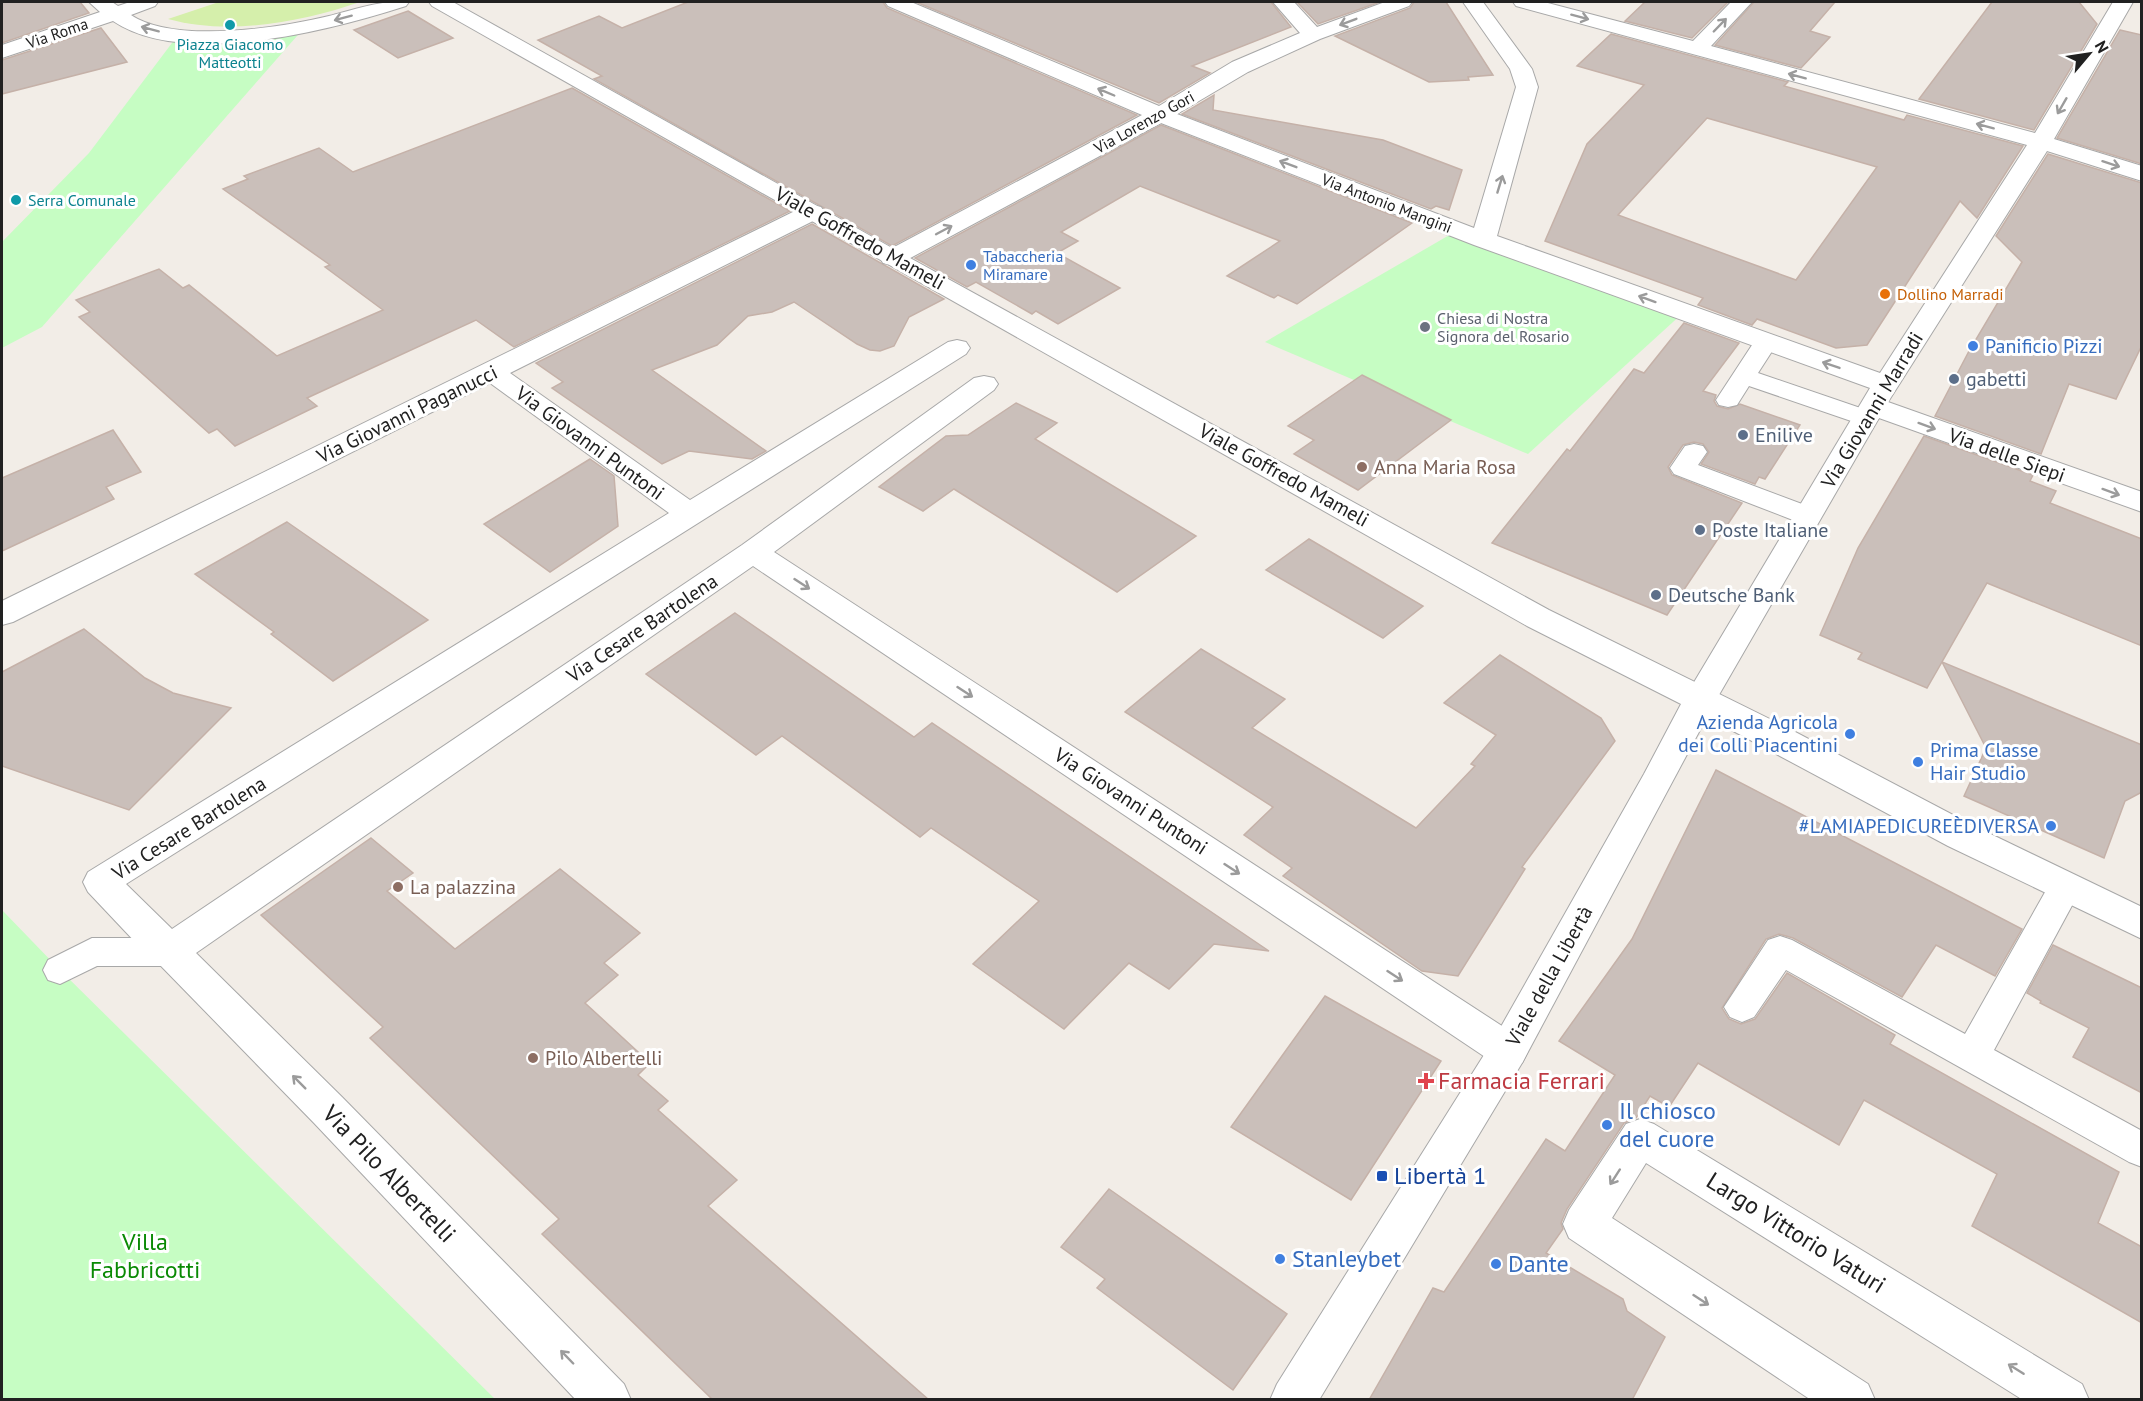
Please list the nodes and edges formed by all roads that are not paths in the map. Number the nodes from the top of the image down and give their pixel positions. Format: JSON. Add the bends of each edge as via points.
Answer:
{"nodes":[{"id":1,"x":148,"y":2,"type":"edge"},
{"id":2,"x":399,"y":2,"type":"edge"},
{"id":3,"x":439,"y":2,"type":"edge"},
{"id":4,"x":895,"y":2,"type":"edge"},
{"id":5,"x":1283,"y":2,"type":"edge"},
{"id":6,"x":1402,"y":2,"type":"edge"},
{"id":7,"x":1473,"y":2,"type":"edge"},
{"id":8,"x":1523,"y":2,"type":"edge"},
{"id":9,"x":1742,"y":2,"type":"edge"},
{"id":10,"x":2123,"y":2,"type":"edge"},
{"id":11,"x":106,"y":8,"type":"edge"},
{"id":12,"x":1313,"y":35,"type":"junction"},
{"id":13,"x":1697,"y":49,"type":"junction"},
{"id":14,"x":2,"y":52,"type":"edge"},
{"id":15,"x":1160,"y":115,"type":"junction"},
{"id":16,"x":2041,"y":142,"type":"junction"},
{"id":17,"x":2142,"y":174,"type":"edge"},
{"id":18,"x":812,"y":212,"type":"junction"},
{"id":19,"x":1483,"y":240,"type":"junction"},
{"id":20,"x":892,"y":258,"type":"junction"},
{"id":21,"x":1766,"y":342,"type":"junction"},
{"id":22,"x":957,"y":348,"type":"dead end"},
{"id":23,"x":492,"y":372,"type":"junction"},
{"id":24,"x":1744,"y":376,"type":"junction"},
{"id":25,"x":984,"y":384,"type":"dead end"},
{"id":26,"x":1728,"y":400,"type":"dead end"},
{"id":27,"x":1875,"y":403,"type":"junction"},
{"id":28,"x":1694,"y":452,"type":"dead end"},
{"id":29,"x":2142,"y":503,"type":"edge"},
{"id":30,"x":688,"y":514,"type":"junction"},
{"id":31,"x":1808,"y":516,"type":"junction"},
{"id":32,"x":753,"y":552,"type":"junction"},
{"id":33,"x":2,"y":614,"type":"edge"},
{"id":34,"x":1700,"y":699,"type":"junction"},
{"id":35,"x":2065,"y":887,"type":"junction"},
{"id":36,"x":2142,"y":924,"type":"edge"},
{"id":37,"x":168,"y":952,"type":"junction"},
{"id":38,"x":60,"y":970,"type":"dead end"},
{"id":39,"x":1742,"y":1006,"type":"dead end"},
{"id":40,"x":1508,"y":1051,"type":"junction"},
{"id":41,"x":1972,"y":1056,"type":"junction"},
{"id":42,"x":2142,"y":1150,"type":"edge"},
{"id":43,"x":608,"y":1400,"type":"edge"},
{"id":44,"x":1293,"y":1400,"type":"edge"},
{"id":45,"x":1852,"y":1400,"type":"edge"},
{"id":46,"x":2066,"y":1400,"type":"edge"}],
"edges":[{"from":1,"to":11,"type":"street"},
{"from":2,"to":11,"type":"street","one_way":true,"via":[[304,28],[252,35],[178,35],[140,26]]},
{"from":3,"to":18,"type":"street","name":"Viale Goffredo Mameli"},
{"from":15,"to":4,"type":"street","name":"Via Antonio Mangini","one_way":true},
{"from":5,"to":12,"type":"street"},
{"from":6,"to":12,"type":"street","name":"Via Lorenzo Gori","one_way":true},
{"from":19,"to":7,"type":"street","one_way":true,"via":[[1527,87],[1521,69]]},
{"from":8,"to":13,"type":"street","one_way":true},
{"from":13,"to":9,"type":"street","one_way":true},
{"from":10,"to":16,"type":"street","name":"Via Giovanni Marradi","one_way":true},
{"from":11,"to":14,"type":"street","name":"Via Roma"},
{"from":12,"to":15,"type":"street","name":"Via Lorenzo Gori","via":[[1240,67]]},
{"from":16,"to":13,"type":"street","one_way":true},
{"from":19,"to":15,"type":"street","name":"Via Antonio Mangini","one_way":true},
{"from":20,"to":15,"type":"street","name":"Via Lorenzo Gori","one_way":true},
{"from":16,"to":17,"type":"street","one_way":true},
{"from":16,"to":27,"type":"street","name":"Via Giovanni Marradi"},
{"from":18,"to":20,"type":"street","name":"Viale Goffredo Mameli"},
{"from":18,"to":23,"type":"street","name":"Via Giovanni Paganucci"},
{"from":21,"to":19,"type":"street","name":"Via Antonio Mangini","one_way":true},
{"from":20,"to":34,"type":"street","name":"Viale Goffredo Mameli","via":[[1538,618]]},
{"from":21,"to":24,"type":"lane"},
{"from":27,"to":21,"type":"street","name":"Via Antonio Mangini","one_way":true},
{"from":22,"to":30,"type":"street","name":"Via Cesare Bartolena"},
{"from":23,"to":30,"type":"street","name":"Via Giovanni Puntoni"},
{"from":23,"to":33,"type":"street","name":"Via Giovanni Paganucci"},
{"from":24,"to":26,"type":"lane"},
{"from":24,"to":27,"type":"lane"},
{"from":25,"to":32,"type":"street","name":"Via Cesare Bartolena"},
{"from":27,"to":29,"type":"street","name":"Via delle Siepi","one_way":true},
{"from":27,"to":31,"type":"street","name":"Via Giovanni Marradi"},
{"from":28,"to":31,"type":"lane","via":[[1683,468]]},
{"from":30,"to":37,"type":"street","name":"Via Cesare Bartolena","via":[[101,882]]},
{"from":31,"to":34,"type":"street","name":"Via Giovanni Marradi"},
{"from":32,"to":37,"type":"street","name":"Via Cesare Bartolena"},
{"from":32,"to":40,"type":"street","name":"Via Giovanni Puntoni","one_way":true},
{"from":34,"to":35,"type":"street","name":"Viale Goffredo Mameli"},
{"from":34,"to":40,"type":"street","name":"Viale della Libertà"},
{"from":35,"to":36,"type":"street","name":"Viale Goffredo Mameli"},
{"from":35,"to":41,"type":"lane"},
{"from":37,"to":38,"type":"lane","via":[[92,952]]},
{"from":43,"to":37,"type":"street","name":"Via Pilo Albertelli","one_way":true,"via":[[328,1110]]},
{"from":39,"to":41,"type":"lane","via":[[1780,950]]},
{"from":40,"to":44,"type":"street","name":"Viale della Libertà"},
{"from":41,"to":42,"type":"lane"},
{"from":46,"to":45,"type":"street","name":"Largo Vittorio Vaturi","one_way":true,"via":[[1640,1137],[1584,1224]]}]}
